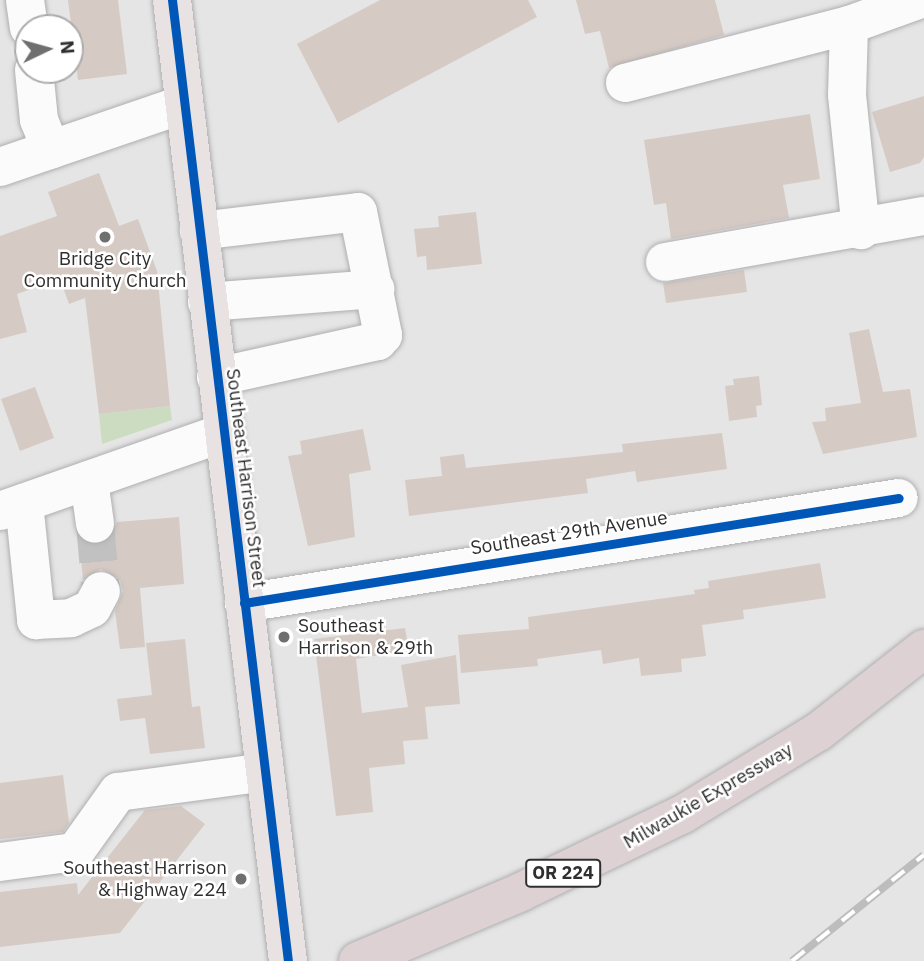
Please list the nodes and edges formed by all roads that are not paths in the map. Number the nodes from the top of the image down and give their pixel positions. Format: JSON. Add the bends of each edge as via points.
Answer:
{"nodes":[{"id":1,"x":172,"y":0,"type":"edge"},
{"id":2,"x":918,"y":0,"type":"edge"},
{"id":3,"x":849,"y":26,"type":"junction"},
{"id":4,"x":625,"y":83,"type":"dead end"},
{"id":5,"x":35,"y":84,"type":"edge"},
{"id":6,"x":184,"y":104,"type":"junction"},
{"id":7,"x":51,"y":149,"type":"junction"},
{"id":8,"x":0,"y":167,"type":"edge"},
{"id":9,"x":924,"y":216,"type":"edge"},
{"id":10,"x":861,"y":230,"type":"junction"},
{"id":11,"x":199,"y":231,"type":"junction"},
{"id":12,"x":665,"y":262,"type":"dead end"},
{"id":13,"x":376,"y":289,"type":"junction"},
{"id":14,"x":207,"y":302,"type":"junction"},
{"id":15,"x":216,"y":377,"type":"junction"},
{"id":16,"x":223,"y":433,"type":"junction"},
{"id":17,"x":89,"y":480,"type":"junction"},
{"id":18,"x":900,"y":498,"type":"dead end"},
{"id":19,"x":12,"y":507,"type":"edge"},
{"id":20,"x":95,"y":524,"type":"tunnel mouth"},
{"id":21,"x":101,"y":591,"type":"dead end"},
{"id":22,"x":244,"y":603,"type":"junction"},
{"id":23,"x":924,"y":649,"type":"edge"},
{"id":24,"x":265,"y":772,"type":"junction"},
{"id":25,"x":0,"y":862,"type":"edge"},
{"id":26,"x":288,"y":961,"type":"edge"},
{"id":27,"x":358,"y":961,"type":"edge"}],
"edges":[{"from":1,"to":6,"type":"main road","name":"Southeast Harrison Street"},
{"from":2,"to":3,"type":"street"},
{"from":3,"to":4,"type":"street"},
{"from":3,"to":10,"type":"street","via":[[847,96]]},
{"from":5,"to":7,"type":"street","via":[[39,120]]},
{"from":6,"to":7,"type":"street"},
{"from":6,"to":11,"type":"main road","name":"Southeast Harrison Street"},
{"from":7,"to":8,"type":"street"},
{"from":9,"to":10,"type":"street"},
{"from":10,"to":12,"type":"street"},
{"from":11,"to":13,"type":"street","via":[[358,212]]},
{"from":11,"to":14,"type":"main road","name":"Southeast Harrison Street"},
{"from":13,"to":14,"type":"street"},
{"from":13,"to":15,"type":"street","via":[[383,335],[378,341]]},
{"from":14,"to":15,"type":"main road","name":"Southeast Harrison Street"},
{"from":15,"to":16,"type":"main road","name":"Southeast Harrison Street"},
{"from":16,"to":17,"type":"street"},
{"from":16,"to":22,"type":"main road","name":"Southeast Harrison Street"},
{"from":17,"to":19,"type":"street"},
{"from":17,"to":20,"type":"street"},
{"from":18,"to":22,"type":"street","name":"Southeast 29th Avenue"},
{"from":19,"to":21,"type":"street","via":[[36,620],[71,618],[92,608]]},
{"from":22,"to":24,"type":"main road","name":"Southeast Harrison Street"},
{"from":23,"to":27,"type":"highway","name":"Milwaukie Expressway","number":"OR 224","via":[[818,732],[683,814],[521,892]]},
{"from":24,"to":25,"type":"street","via":[[118,792],[75,852]]},
{"from":24,"to":26,"type":"main road","name":"Southeast Harrison Street"}]}
